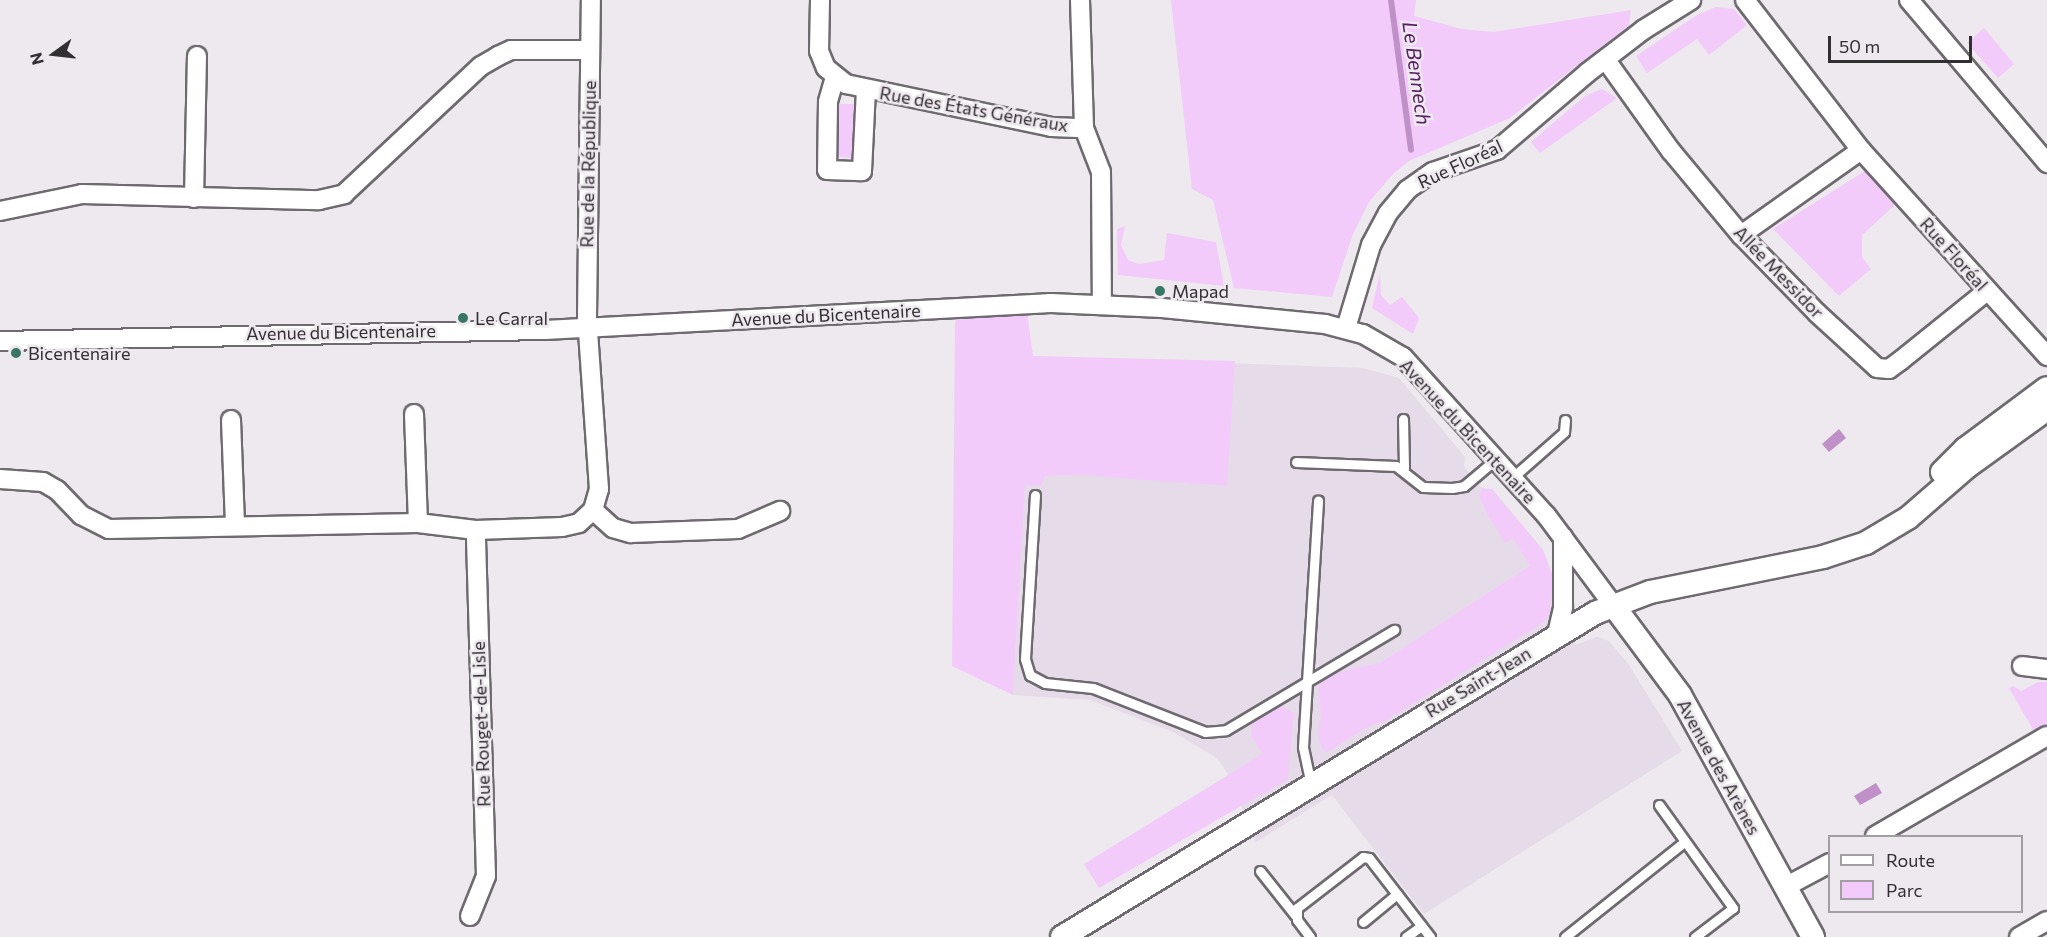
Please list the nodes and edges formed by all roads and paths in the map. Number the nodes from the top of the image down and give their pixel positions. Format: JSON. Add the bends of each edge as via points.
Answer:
{"nodes":[{"id":1,"x":591,"y":0,"type":"edge"},
{"id":2,"x":820,"y":0,"type":"edge"},
{"id":3,"x":1080,"y":0,"type":"edge"},
{"id":4,"x":1691,"y":0,"type":"edge"},
{"id":5,"x":1745,"y":0,"type":"edge"},
{"id":6,"x":1910,"y":0,"type":"edge"},
{"id":7,"x":590,"y":50,"type":"junction"},
{"id":8,"x":197,"y":56,"type":"dead end"},
{"id":9,"x":1606,"y":60,"type":"junction"},
{"id":10,"x":835,"y":77,"type":"junction"},
{"id":11,"x":866,"y":90,"type":"junction"},
{"id":12,"x":1084,"y":128,"type":"junction"},
{"id":13,"x":1861,"y":150,"type":"junction"},
{"id":14,"x":2047,"y":163,"type":"edge"},
{"id":15,"x":194,"y":198,"type":"junction"},
{"id":16,"x":0,"y":211,"type":"edge"},
{"id":17,"x":1742,"y":235,"type":"junction"},
{"id":18,"x":1987,"y":291,"type":"junction"},
{"id":19,"x":1102,"y":304,"type":"junction"},
{"id":20,"x":589,"y":328,"type":"junction"},
{"id":21,"x":1346,"y":328,"type":"junction"},
{"id":22,"x":0,"y":341,"type":"edge"},
{"id":23,"x":2047,"y":356,"type":"edge"},
{"id":24,"x":2047,"y":388,"type":"edge"},
{"id":25,"x":2047,"y":409,"type":"edge"},
{"id":26,"x":414,"y":414,"type":"dead end"},
{"id":27,"x":1403,"y":419,"type":"dead end"},
{"id":28,"x":231,"y":420,"type":"dead end"},
{"id":29,"x":1565,"y":420,"type":"dead end"},
{"id":30,"x":1496,"y":459,"type":"junction"},
{"id":31,"x":1296,"y":462,"type":"dead end"},
{"id":32,"x":1404,"y":468,"type":"junction"},
{"id":33,"x":1512,"y":477,"type":"junction"},
{"id":34,"x":0,"y":479,"type":"edge"},
{"id":35,"x":1035,"y":495,"type":"dead end"},
{"id":36,"x":1318,"y":500,"type":"dead end"},
{"id":37,"x":1926,"y":503,"type":"junction"},
{"id":38,"x":593,"y":510,"type":"junction"},
{"id":39,"x":780,"y":511,"type":"dead end"},
{"id":40,"x":418,"y":523,"type":"junction"},
{"id":41,"x":236,"y":526,"type":"junction"},
{"id":42,"x":476,"y":530,"type":"junction"},
{"id":43,"x":1563,"y":537,"type":"junction"},
{"id":44,"x":1614,"y":604,"type":"junction"},
{"id":45,"x":1394,"y":630,"type":"dead end"},
{"id":46,"x":1557,"y":634,"type":"junction"},
{"id":47,"x":2022,"y":666,"type":"dead end"},
{"id":48,"x":2047,"y":669,"type":"edge"},
{"id":49,"x":1308,"y":681,"type":"junction"},
{"id":50,"x":2047,"y":736,"type":"edge"},
{"id":51,"x":1311,"y":785,"type":"junction"},
{"id":52,"x":1659,"y":806,"type":"dead end"},
{"id":53,"x":1878,"y":835,"type":"edge"},
{"id":54,"x":1684,"y":842,"type":"junction"},
{"id":55,"x":1828,"y":864,"type":"edge"},
{"id":56,"x":1260,"y":870,"type":"dead end"},
{"id":57,"x":1785,"y":887,"type":"junction"},
{"id":58,"x":1397,"y":894,"type":"junction"},
{"id":59,"x":1295,"y":915,"type":"junction"},
{"id":60,"x":470,"y":916,"type":"dead end"},
{"id":61,"x":2047,"y":921,"type":"edge"},
{"id":62,"x":1363,"y":922,"type":"dead end"},
{"id":63,"x":1421,"y":926,"type":"junction"},
{"id":64,"x":1062,"y":937,"type":"edge"},
{"id":65,"x":1310,"y":937,"type":"edge"},
{"id":66,"x":1406,"y":937,"type":"edge"},
{"id":67,"x":1430,"y":937,"type":"edge"},
{"id":68,"x":1565,"y":937,"type":"edge"},
{"id":69,"x":1695,"y":937,"type":"edge"},
{"id":70,"x":1813,"y":937,"type":"edge"},
{"id":71,"x":2019,"y":937,"type":"edge"}],
"edges":[{"from":1,"to":7,"type":"street","name":"Rue de la République"},
{"from":2,"to":10,"type":"street","via":[[819,51]]},
{"from":3,"to":12,"type":"street"},
{"from":4,"to":9,"type":"street","name":"Rue Floréal","via":[[1643,30]]},
{"from":5,"to":13,"type":"street","name":"Rue Floréal"},
{"from":6,"to":14,"type":"street"},
{"from":7,"to":15,"type":"street","via":[[511,50],[498,56],[481,66],[344,194],[319,200]]},
{"from":7,"to":20,"type":"street","name":"Rue de la République"},
{"from":8,"to":15,"type":"street"},
{"from":9,"to":17,"type":"street","name":"Allée Messidor","via":[[1671,151]]},
{"from":9,"to":21,"type":"street","name":"Rue Floréal","via":[[1497,150],[1433,172],[1407,190],[1388,213],[1371,245]]},
{"from":10,"to":11,"type":"street","name":"Rue des États Généraux"},
{"from":10,"to":11,"type":"street","name":"Rue des États Généraux","via":[[828,102],[827,170],[862,171]]},
{"from":11,"to":12,"type":"street","name":"Rue des États Généraux","via":[[1051,127]]},
{"from":12,"to":19,"type":"street","name":"Rue des États Généraux","via":[[1101,171]]},
{"from":13,"to":17,"type":"street"},
{"from":13,"to":18,"type":"street","name":"Rue Floréal"},
{"from":15,"to":16,"type":"street","via":[[82,194]]},
{"from":17,"to":18,"type":"street","name":"Allée Messidor","via":[[1877,368],[1889,369]]},
{"from":18,"to":23,"type":"street","name":"Rue Floréal"},
{"from":19,"to":20,"type":"street","name":"Avenue du Bicentenaire","via":[[999,305]]},
{"from":19,"to":21,"type":"street","name":"Avenue du Bicentenaire"},
{"from":20,"to":22,"type":"street","name":"Avenue du Bicentenaire"},
{"from":20,"to":38,"type":"street","name":"Rue de la République","via":[[598,489]]},
{"from":21,"to":30,"type":"street","name":"Avenue du Bicentenaire","via":[[1381,342],[1403,357]]},
{"from":24,"to":37,"type":"street","name":"Rue Saint-Jean","via":[[1956,457],[1938,477]]},
{"from":25,"to":37,"type":"street","name":"Rue Saint-Jean","via":[[1968,466]]},
{"from":26,"to":40,"type":"street"},
{"from":27,"to":32,"type":"lane"},
{"from":28,"to":41,"type":"street"},
{"from":29,"to":33,"type":"lane","via":[[1564,432]]},
{"from":30,"to":32,"type":"lane","via":[[1464,486],[1452,488],[1423,487]]},
{"from":30,"to":33,"type":"street","name":"Avenue du Bicentenaire"},
{"from":31,"to":32,"type":"lane"},
{"from":33,"to":43,"type":"street","name":"Avenue du Bicentenaire"},
{"from":34,"to":41,"type":"street","via":[[43,482],[57,490],[81,516],[109,529]]},
{"from":35,"to":49,"type":"lane","via":[[1025,659],[1030,675],[1046,683],[1093,688],[1205,732],[1237,725]]},
{"from":36,"to":49,"type":"lane"},
{"from":37,"to":44,"type":"street","name":"Rue Saint-Jean","via":[[1892,530],[1852,548],[1650,592]]},
{"from":38,"to":39,"type":"street","via":[[613,528],[631,533],[738,529]]},
{"from":38,"to":42,"type":"street","via":[[579,523],[562,527]]},
{"from":40,"to":41,"type":"street"},
{"from":40,"to":42,"type":"street"},
{"from":42,"to":60,"type":"street","name":"Rue Rouget-de-Lisle","via":[[486,876]]},
{"from":43,"to":44,"type":"street","name":"Avenue du Bicentenaire"},
{"from":43,"to":46,"type":"street","via":[[1563,607]]},
{"from":44,"to":46,"type":"street","name":"Rue Saint-Jean"},
{"from":44,"to":57,"type":"street","name":"Avenue des Arènes","via":[[1680,695]]},
{"from":45,"to":49,"type":"lane"},
{"from":46,"to":51,"type":"street","name":"Rue Saint-Jean"},
{"from":47,"to":48,"type":"street"},
{"from":49,"to":51,"type":"lane","via":[[1304,747]]},
{"from":50,"to":53,"type":"street"},
{"from":51,"to":64,"type":"street","name":"Rue Saint-Jean"},
{"from":52,"to":54,"type":"lane"},
{"from":54,"to":68,"type":"lane"},
{"from":54,"to":69,"type":"lane","via":[[1733,908]]},
{"from":55,"to":57,"type":"street"},
{"from":56,"to":59,"type":"lane"},
{"from":57,"to":70,"type":"street","name":"Avenue des Arènes"},
{"from":58,"to":59,"type":"lane","via":[[1369,858],[1363,856],[1297,908]]},
{"from":58,"to":62,"type":"lane"},
{"from":58,"to":63,"type":"lane"},
{"from":59,"to":65,"type":"lane"},
{"from":61,"to":71,"type":"street"},
{"from":63,"to":66,"type":"lane"},
{"from":63,"to":67,"type":"lane"}]}
